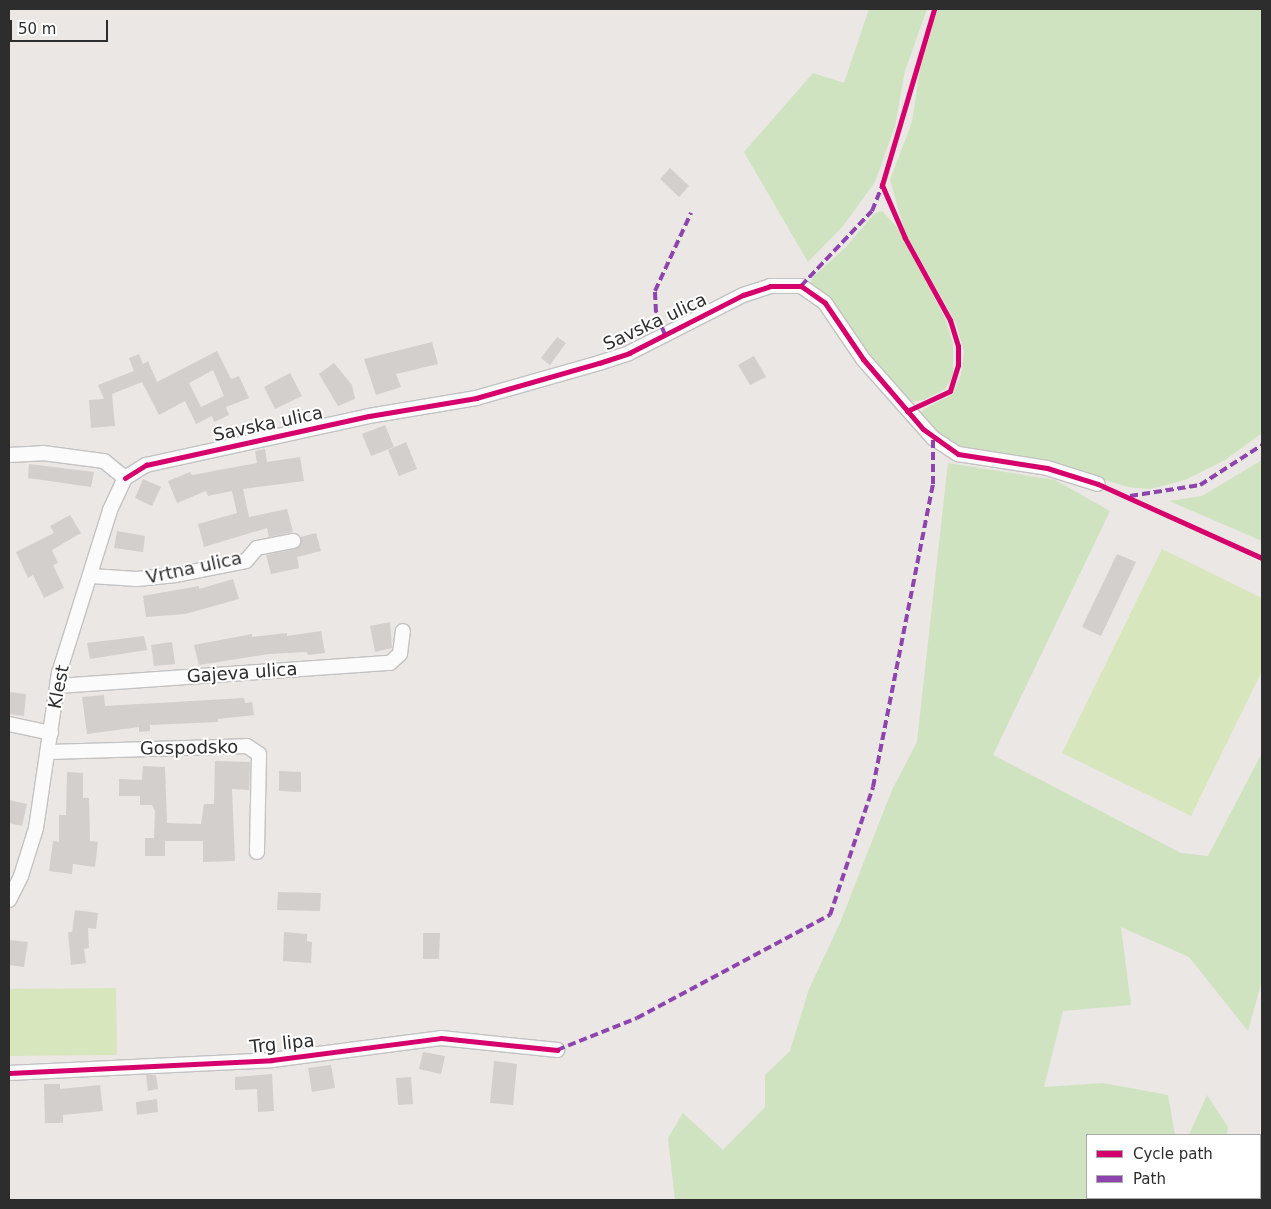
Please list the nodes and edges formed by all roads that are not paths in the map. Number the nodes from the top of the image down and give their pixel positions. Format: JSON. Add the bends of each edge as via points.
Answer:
{"nodes":[{"id":1,"x":9,"y":455,"type":"edge"},
{"id":2,"x":125,"y":478,"type":"junction"},
{"id":3,"x":1098,"y":484,"type":"dead end"},
{"id":4,"x":293,"y":541,"type":"dead end"},
{"id":5,"x":91,"y":576,"type":"junction"},
{"id":6,"x":403,"y":631,"type":"dead end"},
{"id":7,"x":58,"y":686,"type":"junction"},
{"id":8,"x":9,"y":724,"type":"edge"},
{"id":9,"x":51,"y":734,"type":"junction"},
{"id":10,"x":49,"y":752,"type":"junction"},
{"id":11,"x":257,"y":852,"type":"dead end"},
{"id":12,"x":9,"y":900,"type":"edge"},
{"id":13,"x":557,"y":1050,"type":"dead end"},
{"id":14,"x":9,"y":1074,"type":"edge"}],
"edges":[{"from":1,"to":2,"type":"street","via":[[43,454],[104,461]]},
{"from":2,"to":3,"type":"street","name":"Savska ulica","via":[[146,465],[369,416],[476,398],[552,377],[629,353],[743,295],[770,286],[801,286],[825,303],[863,359],[933,438],[958,454],[1047,468]]},
{"from":2,"to":5,"type":"street","name":"Klest","via":[[110,510]]},
{"from":4,"to":5,"type":"street","name":"Vrtna ulica","via":[[257,548],[246,560],[176,575],[137,579]]},
{"from":5,"to":7,"type":"street","name":"Klest"},
{"from":6,"to":7,"type":"street","name":"Gajeva ulica","via":[[400,654],[390,663]]},
{"from":7,"to":9,"type":"street","name":"Klest"},
{"from":8,"to":9,"type":"street"},
{"from":9,"to":10,"type":"street","name":"Klest"},
{"from":10,"to":11,"type":"street","name":"Gospodsko","via":[[247,746],[259,754]]},
{"from":10,"to":12,"type":"street","name":"Klest","via":[[36,828],[21,876]]},
{"from":13,"to":14,"type":"street","name":"Trg lipa","via":[[442,1038],[272,1060]]}]}
